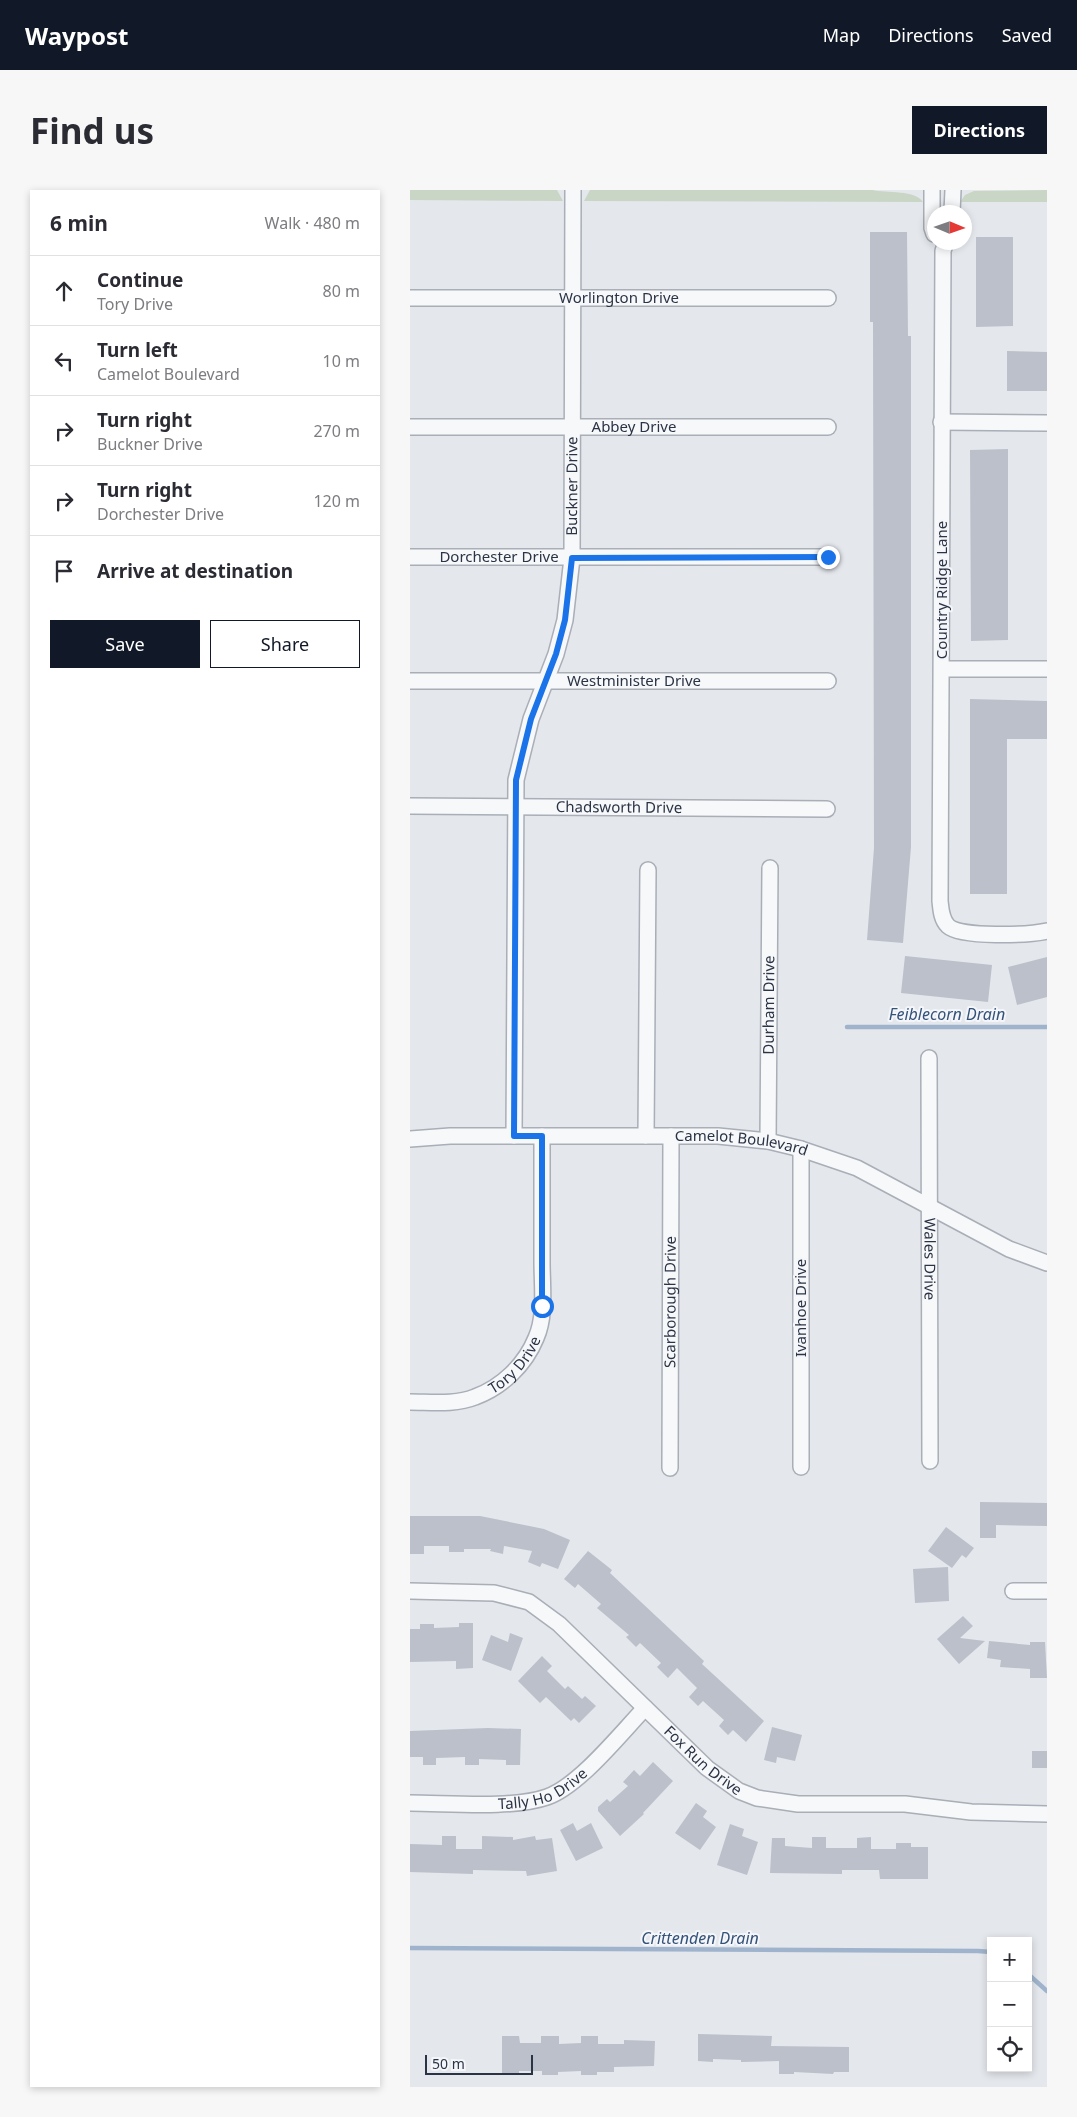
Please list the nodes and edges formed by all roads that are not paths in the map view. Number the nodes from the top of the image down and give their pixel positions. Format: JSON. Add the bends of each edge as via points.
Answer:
{"nodes":[{"id":1,"x":573,"y":190,"type":"edge"},
{"id":2,"x":932,"y":190,"type":"edge"},
{"id":3,"x":953,"y":190,"type":"edge"},
{"id":4,"x":932,"y":205,"type":"edge"},
{"id":5,"x":952,"y":205,"type":"edge"},
{"id":6,"x":942,"y":250,"type":"edge"},
{"id":7,"x":410,"y":298,"type":"edge"},
{"id":8,"x":828,"y":298,"type":"dead end"},
{"id":9,"x":573,"y":299,"type":"junction"},
{"id":10,"x":942,"y":422,"type":"junction"},
{"id":11,"x":1047,"y":423,"type":"edge"},
{"id":12,"x":410,"y":427,"type":"edge"},
{"id":13,"x":828,"y":427,"type":"dead end"},
{"id":14,"x":573,"y":428,"type":"junction"},
{"id":15,"x":410,"y":557,"type":"edge"},
{"id":16,"x":828,"y":557,"type":"dead end"},
{"id":17,"x":572,"y":558,"type":"junction"},
{"id":18,"x":942,"y":669,"type":"junction"},
{"id":19,"x":1047,"y":669,"type":"edge"},
{"id":20,"x":546,"y":680,"type":"junction"},
{"id":21,"x":410,"y":681,"type":"edge"},
{"id":22,"x":828,"y":682,"type":"dead end"},
{"id":23,"x":410,"y":806,"type":"edge"},
{"id":24,"x":516,"y":807,"type":"junction"},
{"id":25,"x":827,"y":809,"type":"dead end"},
{"id":26,"x":770,"y":868,"type":"dead end"},
{"id":27,"x":648,"y":870,"type":"dead end"},
{"id":28,"x":1047,"y":931,"type":"edge"},
{"id":29,"x":929,"y":1058,"type":"dead end"},
{"id":30,"x":514,"y":1136,"type":"junction"},
{"id":31,"x":542,"y":1136,"type":"junction"},
{"id":32,"x":646,"y":1136,"type":"junction"},
{"id":33,"x":671,"y":1136,"type":"junction"},
{"id":34,"x":410,"y":1139,"type":"edge"},
{"id":35,"x":768,"y":1141,"type":"junction"},
{"id":36,"x":801,"y":1149,"type":"junction"},
{"id":37,"x":931,"y":1206,"type":"junction"},
{"id":38,"x":1047,"y":1263,"type":"edge"},
{"id":39,"x":410,"y":1402,"type":"edge"},
{"id":40,"x":930,"y":1461,"type":"dead end"},
{"id":41,"x":800,"y":1467,"type":"dead end"},
{"id":42,"x":670,"y":1468,"type":"dead end"},
{"id":43,"x":410,"y":1591,"type":"edge"},
{"id":44,"x":1013,"y":1591,"type":"dead end"},
{"id":45,"x":1047,"y":1591,"type":"edge"},
{"id":46,"x":646,"y":1708,"type":"junction"},
{"id":47,"x":410,"y":1803,"type":"edge"},
{"id":48,"x":1047,"y":1814,"type":"edge"}],
"edges":[{"from":1,"to":9,"type":"street","name":"Buckner Drive"},
{"from":2,"to":4,"type":"street"},
{"from":3,"to":5,"type":"street"},
{"from":6,"to":10,"type":"street","name":"Country Ridge Lane"},
{"from":7,"to":9,"type":"street","name":"Worlington Drive"},
{"from":8,"to":9,"type":"street","name":"Worlington Drive"},
{"from":9,"to":14,"type":"street","name":"Buckner Drive"},
{"from":10,"to":11,"type":"street"},
{"from":10,"to":18,"type":"street","name":"Country Ridge Lane"},
{"from":12,"to":14,"type":"street","name":"Abbey Drive"},
{"from":13,"to":14,"type":"street","name":"Abbey Drive"},
{"from":14,"to":17,"type":"street","name":"Buckner Drive"},
{"from":15,"to":17,"type":"street","name":"Dorchester Drive"},
{"from":16,"to":17,"type":"street","name":"Dorchester Drive"},
{"from":17,"to":20,"type":"street","name":"Buckner Drive","via":[[565,620]]},
{"from":18,"to":19,"type":"street"},
{"from":18,"to":28,"type":"street","name":"Country Ridge Lane","via":[[942,916],[948,926],[968,933],[1035,934]]},
{"from":20,"to":21,"type":"street","name":"Westminister Drive"},
{"from":20,"to":22,"type":"street","name":"Westminister Drive"},
{"from":20,"to":24,"type":"street","name":"Buckner Drive","via":[[522,751],[516,780]]},
{"from":23,"to":24,"type":"street","name":"Chadsworth Drive"},
{"from":24,"to":25,"type":"street","name":"Chadsworth Drive"},
{"from":24,"to":30,"type":"street","name":"Buckner Drive"},
{"from":26,"to":35,"type":"street","name":"Durham Drive"},
{"from":27,"to":32,"type":"street"},
{"from":29,"to":37,"type":"street","name":"Wales Drive"},
{"from":30,"to":31,"type":"street","name":"Camelot Boulevard"},
{"from":30,"to":34,"type":"street","name":"Camelot Boulevard"},
{"from":31,"to":32,"type":"street","name":"Camelot Boulevard"},
{"from":31,"to":39,"type":"street","name":"Tory Drive","via":[[542,1306],[537,1337],[509,1378],[491,1390],[473,1398],[448,1402]]},
{"from":32,"to":33,"type":"street","name":"Camelot Boulevard"},
{"from":33,"to":35,"type":"street","name":"Camelot Boulevard"},
{"from":33,"to":42,"type":"street","name":"Scarborough Drive"},
{"from":35,"to":36,"type":"street","name":"Camelot Boulevard"},
{"from":36,"to":37,"type":"street","name":"Camelot Boulevard","via":[[857,1168]]},
{"from":36,"to":41,"type":"street","name":"Ivanhoe Drive"},
{"from":37,"to":38,"type":"street","name":"Camelot Boulevard","via":[[1009,1249]]},
{"from":37,"to":40,"type":"street","name":"Wales Drive"},
{"from":43,"to":46,"type":"street","name":"Fox Run Drive","via":[[494,1593],[529,1602],[559,1624]]},
{"from":44,"to":45,"type":"street"},
{"from":46,"to":47,"type":"street","name":"Tally Ho Drive","via":[[578,1777],[548,1797],[514,1803]]},
{"from":46,"to":48,"type":"street","name":"Fox Run Drive","via":[[706,1768],[739,1791],[758,1798],[798,1804],[905,1804],[971,1812]]}]}
